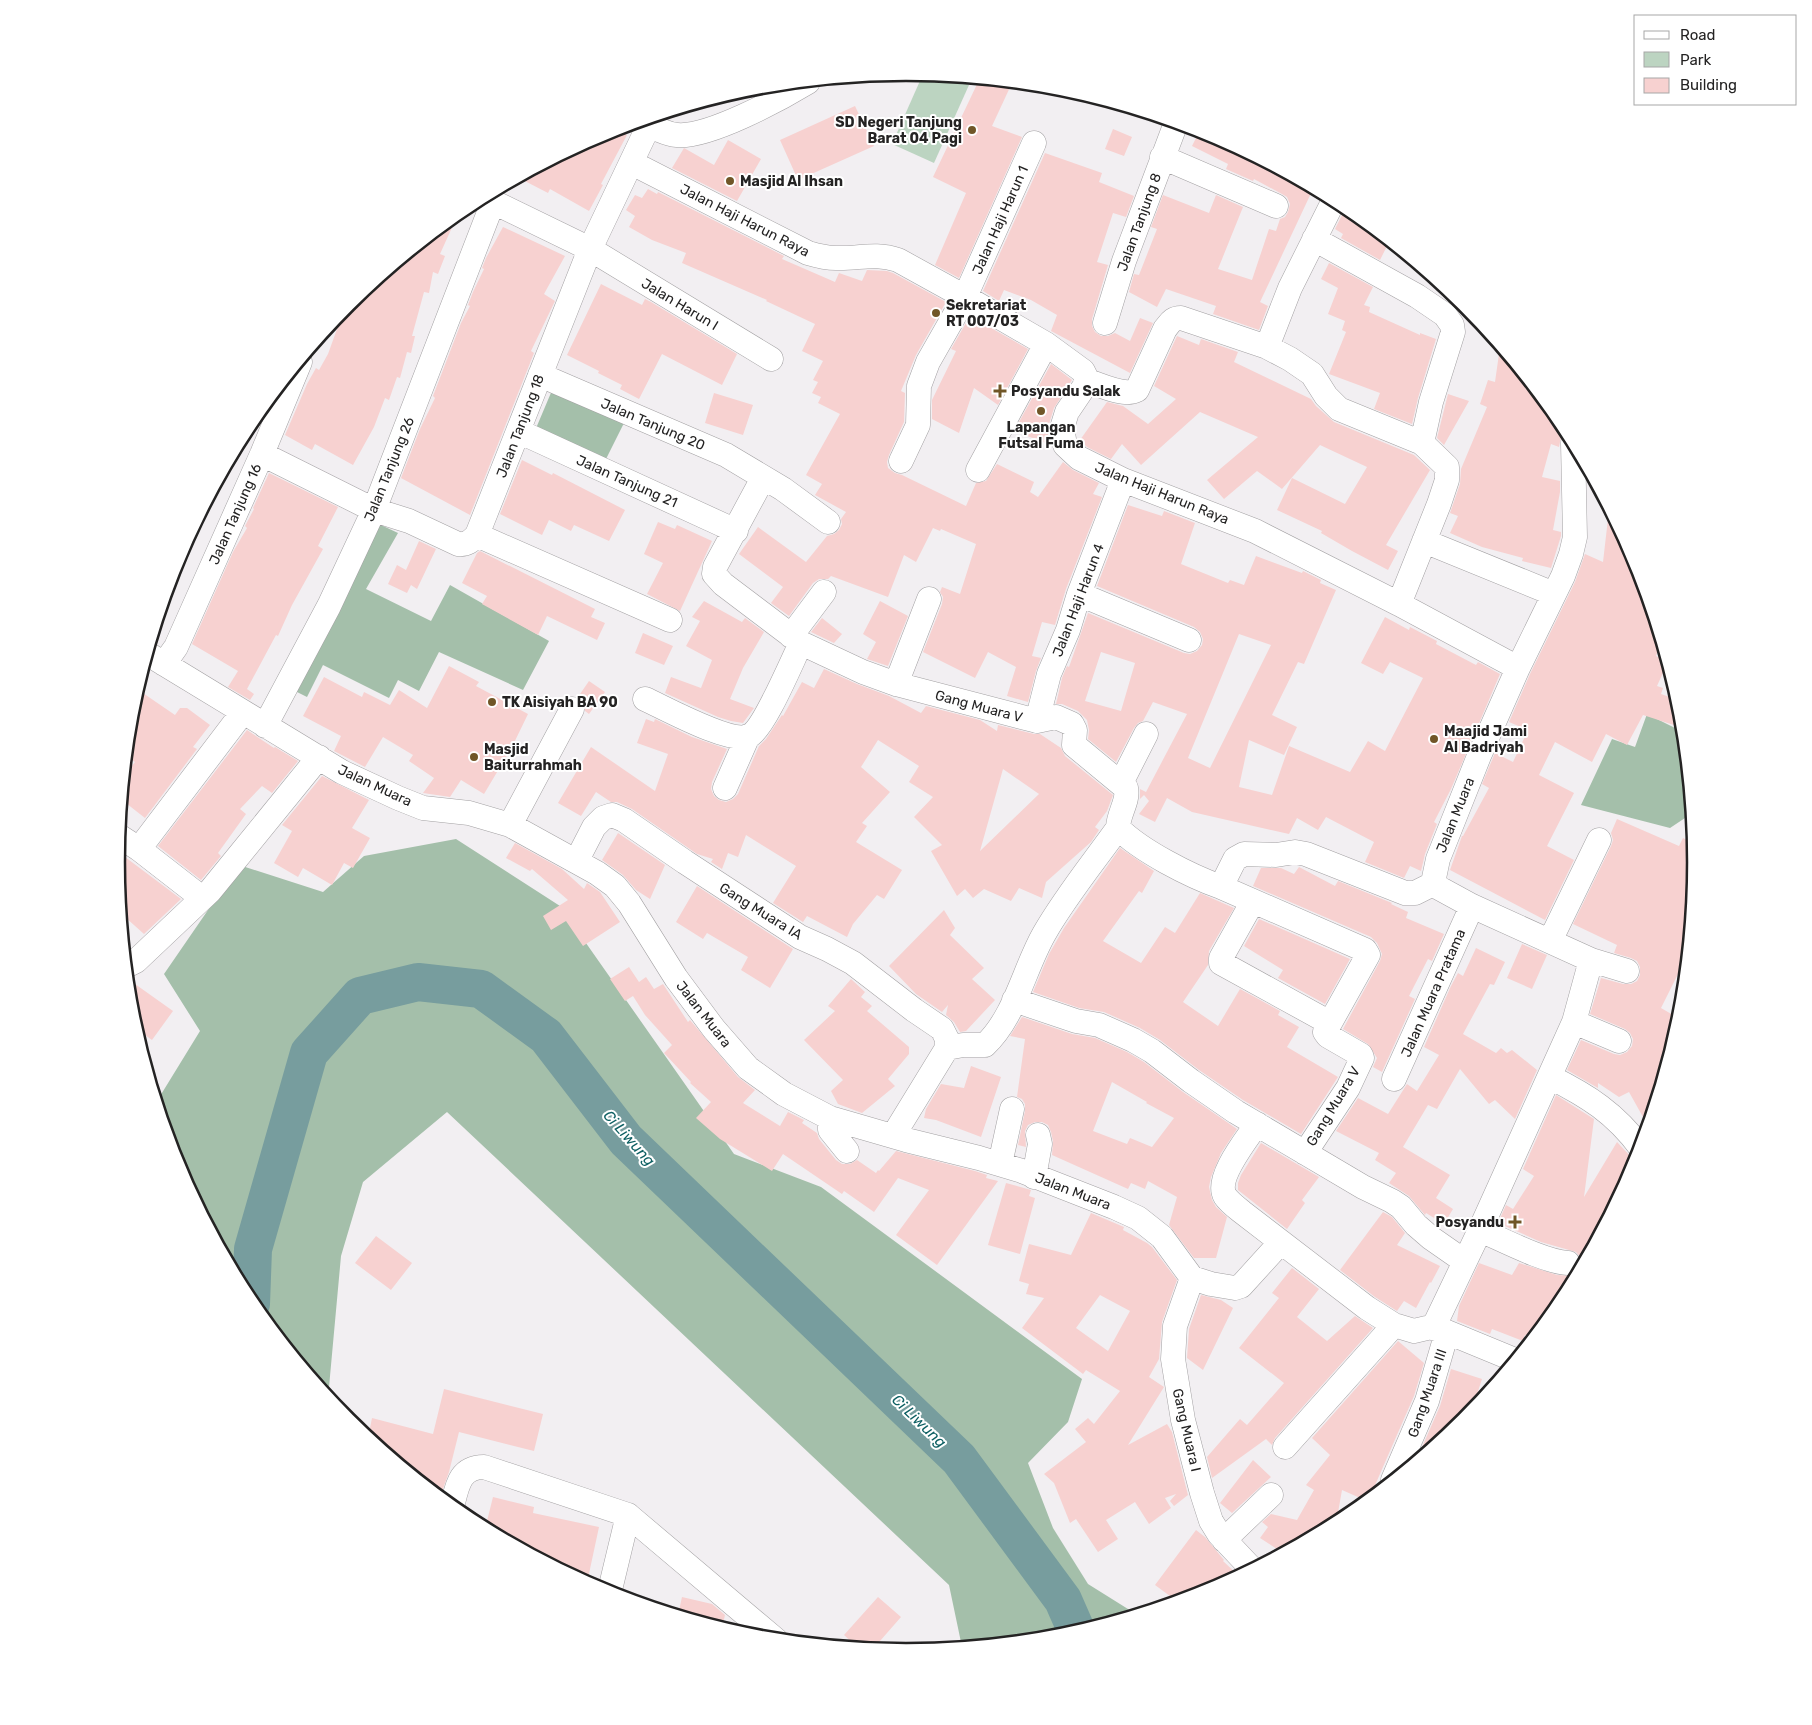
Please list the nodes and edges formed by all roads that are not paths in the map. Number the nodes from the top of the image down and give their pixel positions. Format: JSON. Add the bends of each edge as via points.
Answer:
{"nodes":[{"id":1,"x":793,"y":90,"type":"edge"},
{"id":2,"x":649,"y":125,"type":"edge"},
{"id":3,"x":644,"y":127,"type":"edge"},
{"id":4,"x":1173,"y":129,"type":"edge"},
{"id":5,"x":1034,"y":142,"type":"dead end"},
{"id":6,"x":1162,"y":157,"type":"junction"},
{"id":7,"x":632,"y":163,"type":"junction"},
{"id":8,"x":491,"y":201,"type":"edge"},
{"id":9,"x":487,"y":204,"type":"edge"},
{"id":10,"x":1276,"y":206,"type":"dead end"},
{"id":11,"x":1330,"y":207,"type":"edge"},
{"id":12,"x":1314,"y":239,"type":"junction"},
{"id":13,"x":590,"y":249,"type":"junction"},
{"id":14,"x":965,"y":296,"type":"junction"},
{"id":15,"x":1105,"y":323,"type":"dead end"},
{"id":16,"x":1046,"y":344,"type":"junction"},
{"id":17,"x":1267,"y":347,"type":"junction"},
{"id":18,"x":770,"y":359,"type":"dead end"},
{"id":19,"x":540,"y":375,"type":"junction"},
{"id":20,"x":293,"y":378,"type":"edge"},
{"id":21,"x":1088,"y":381,"type":"junction"},
{"id":22,"x":518,"y":431,"type":"junction"},
{"id":23,"x":1422,"y":442,"type":"junction"},
{"id":24,"x":262,"y":454,"type":"junction"},
{"id":25,"x":1573,"y":456,"type":"edge"},
{"id":26,"x":901,"y":461,"type":"dead end"},
{"id":27,"x":978,"y":470,"type":"dead end"},
{"id":28,"x":763,"y":478,"type":"junction"},
{"id":29,"x":1123,"y":480,"type":"junction"},
{"id":30,"x":379,"y":512,"type":"junction"},
{"id":31,"x":828,"y":522,"type":"dead end"},
{"id":32,"x":736,"y":530,"type":"junction"},
{"id":33,"x":477,"y":535,"type":"junction"},
{"id":34,"x":1424,"y":541,"type":"junction"},
{"id":35,"x":824,"y":592,"type":"dead end"},
{"id":36,"x":1080,"y":594,"type":"junction"},
{"id":37,"x":1554,"y":594,"type":"junction"},
{"id":38,"x":930,"y":599,"type":"dead end"},
{"id":39,"x":1399,"y":604,"type":"junction"},
{"id":40,"x":670,"y":620,"type":"dead end"},
{"id":41,"x":796,"y":640,"type":"junction"},
{"id":42,"x":1189,"y":640,"type":"dead end"},
{"id":43,"x":156,"y":659,"type":"edge"},
{"id":44,"x":1518,"y":668,"type":"junction"},
{"id":45,"x":896,"y":684,"type":"junction"},
{"id":46,"x":646,"y":699,"type":"dead end"},
{"id":47,"x":572,"y":710,"type":"dead end"},
{"id":48,"x":243,"y":712,"type":"junction"},
{"id":49,"x":1037,"y":721,"type":"junction"},
{"id":50,"x":265,"y":726,"type":"junction"},
{"id":51,"x":1146,"y":734,"type":"dead end"},
{"id":52,"x":748,"y":736,"type":"junction"},
{"id":53,"x":318,"y":757,"type":"junction"},
{"id":54,"x":1121,"y":783,"type":"junction"},
{"id":55,"x":725,"y":788,"type":"dead end"},
{"id":56,"x":510,"y":825,"type":"junction"},
{"id":57,"x":1118,"y":828,"type":"junction"},
{"id":58,"x":1599,"y":840,"type":"dead end"},
{"id":59,"x":125,"y":841,"type":"edge"},
{"id":60,"x":139,"y":849,"type":"junction"},
{"id":61,"x":577,"y":860,"type":"junction"},
{"id":62,"x":1435,"y":883,"type":"junction"},
{"id":63,"x":1221,"y":887,"type":"junction"},
{"id":64,"x":202,"y":898,"type":"junction"},
{"id":65,"x":1253,"y":901,"type":"junction"},
{"id":66,"x":1472,"y":906,"type":"junction"},
{"id":67,"x":1550,"y":942,"type":"junction"},
{"id":68,"x":1591,"y":960,"type":"junction"},
{"id":69,"x":131,"y":964,"type":"edge"},
{"id":70,"x":1627,"y":971,"type":"dead end"},
{"id":71,"x":1014,"y":1000,"type":"junction"},
{"id":72,"x":1574,"y":1022,"type":"junction"},
{"id":73,"x":1330,"y":1023,"type":"junction"},
{"id":74,"x":1619,"y":1041,"type":"dead end"},
{"id":75,"x":947,"y":1048,"type":"junction"},
{"id":76,"x":1550,"y":1077,"type":"junction"},
{"id":77,"x":1394,"y":1079,"type":"dead end"},
{"id":78,"x":1012,"y":1109,"type":"dead end"},
{"id":79,"x":830,"y":1118,"type":"junction"},
{"id":80,"x":1257,"y":1124,"type":"junction"},
{"id":81,"x":1038,"y":1135,"type":"dead end"},
{"id":82,"x":893,"y":1136,"type":"junction"},
{"id":83,"x":1636,"y":1141,"type":"edge"},
{"id":84,"x":847,"y":1151,"type":"dead end"},
{"id":85,"x":1305,"y":1153,"type":"junction"},
{"id":86,"x":1000,"y":1164,"type":"junction"},
{"id":87,"x":1034,"y":1177,"type":"junction"},
{"id":88,"x":1480,"y":1230,"type":"junction"},
{"id":89,"x":1281,"y":1242,"type":"junction"},
{"id":90,"x":1464,"y":1260,"type":"junction"},
{"id":91,"x":1568,"y":1263,"type":"dead end"},
{"id":92,"x":1192,"y":1278,"type":"junction"},
{"id":93,"x":1394,"y":1326,"type":"junction"},
{"id":94,"x":1439,"y":1330,"type":"junction"},
{"id":95,"x":1510,"y":1358,"type":"edge"},
{"id":96,"x":1285,"y":1447,"type":"dead end"},
{"id":97,"x":1398,"y":1469,"type":"edge"},
{"id":98,"x":1271,"y":1495,"type":"dead end"},
{"id":99,"x":454,"y":1499,"type":"edge"},
{"id":100,"x":628,"y":1515,"type":"junction"},
{"id":101,"x":1224,"y":1540,"type":"junction"},
{"id":102,"x":1248,"y":1565,"type":"edge"},
{"id":103,"x":611,"y":1586,"type":"edge"},
{"id":104,"x":765,"y":1631,"type":"edge"}],
"edges":[{"from":1,"to":2,"type":"street","via":[[713,129],[691,135],[676,135]]},
{"from":3,"to":7,"type":"street","name":"Jalan Tanjung 18"},
{"from":4,"to":6,"type":"street","name":"Jalan Tanjung 8"},
{"from":5,"to":14,"type":"street","name":"Jalan Haji Harun 1"},
{"from":6,"to":10,"type":"street"},
{"from":6,"to":15,"type":"street","name":"Jalan Tanjung 8"},
{"from":7,"to":13,"type":"street","name":"Jalan Tanjung 18"},
{"from":7,"to":14,"type":"street","name":"Jalan Haji Harun Raya","via":[[808,253],[824,258],[888,256]]},
{"from":8,"to":13,"type":"street","name":"Jalan Harun I"},
{"from":9,"to":30,"type":"street","name":"Jalan Tanjung 26"},
{"from":11,"to":12,"type":"street"},
{"from":12,"to":17,"type":"street"},
{"from":12,"to":23,"type":"street","via":[[1417,296],[1445,315],[1452,325],[1453,332]]},
{"from":13,"to":18,"type":"street","name":"Jalan Harun I"},
{"from":13,"to":19,"type":"street","name":"Jalan Tanjung 18"},
{"from":14,"to":16,"type":"street","name":"Jalan Haji Harun Raya"},
{"from":14,"to":26,"type":"street","name":"Jalan Haji Harun 1","via":[[928,362],[919,386],[918,426]]},
{"from":16,"to":21,"type":"street","name":"Jalan Haji Harun Raya","via":[[1083,371]]},
{"from":16,"to":27,"type":"street"},
{"from":17,"to":21,"type":"street","via":[[1176,318],[1165,329],[1137,390],[1132,393]]},
{"from":17,"to":23,"type":"street","via":[[1312,374],[1339,409]]},
{"from":19,"to":22,"type":"street","name":"Jalan Tanjung 18"},
{"from":19,"to":28,"type":"street","name":"Jalan Tanjung 20","via":[[726,455]]},
{"from":20,"to":24,"type":"street","name":"Jalan Tanjung 16"},
{"from":21,"to":29,"type":"street","name":"Jalan Haji Harun Raya","via":[[1066,412],[1062,428],[1065,445],[1079,458]]},
{"from":22,"to":32,"type":"street","name":"Jalan Tanjung 21"},
{"from":22,"to":33,"type":"street","name":"Jalan Tanjung 18"},
{"from":23,"to":34,"type":"street","via":[[1448,467],[1447,480]]},
{"from":24,"to":30,"type":"street"},
{"from":24,"to":43,"type":"street","name":"Jalan Tanjung 16","via":[[176,648]]},
{"from":25,"to":37,"type":"street","name":"Jalan Muara","via":[[1575,537]]},
{"from":28,"to":31,"type":"street","name":"Jalan Tanjung 20"},
{"from":28,"to":32,"type":"street"},
{"from":29,"to":36,"type":"street","name":"Jalan Haji Harun 4"},
{"from":29,"to":39,"type":"street","name":"Jalan Haji Harun Raya","via":[[1255,531]]},
{"from":30,"to":33,"type":"street","via":[[409,521],[458,544],[471,542]]},
{"from":30,"to":50,"type":"street","name":"Jalan Tanjung 26"},
{"from":32,"to":41,"type":"street","name":"Gang Muara V","via":[[715,567],[718,579]]},
{"from":33,"to":40,"type":"street"},
{"from":34,"to":37,"type":"street"},
{"from":34,"to":39,"type":"street"},
{"from":35,"to":41,"type":"street"},
{"from":36,"to":42,"type":"street"},
{"from":36,"to":49,"type":"street","name":"Jalan Haji Harun 4","via":[[1049,674]]},
{"from":37,"to":44,"type":"street","name":"Jalan Muara"},
{"from":38,"to":45,"type":"street"},
{"from":39,"to":44,"type":"street","name":"Jalan Haji Harun Raya"},
{"from":41,"to":45,"type":"street","name":"Gang Muara V"},
{"from":41,"to":52,"type":"street","via":[[765,716],[758,729]]},
{"from":43,"to":48,"type":"street","name":"Jalan Muara"},
{"from":44,"to":62,"type":"street","name":"Jalan Muara","via":[[1438,858]]},
{"from":45,"to":49,"type":"street","name":"Gang Muara V"},
{"from":46,"to":52,"type":"street","via":[[719,733],[743,738]]},
{"from":47,"to":56,"type":"street"},
{"from":48,"to":50,"type":"street","name":"Jalan Muara"},
{"from":48,"to":60,"type":"street"},
{"from":49,"to":54,"type":"street","name":"Gang Muara V","via":[[1056,717],[1072,724],[1074,745]]},
{"from":50,"to":53,"type":"street","name":"Jalan Muara"},
{"from":51,"to":54,"type":"street"},
{"from":52,"to":55,"type":"street"},
{"from":53,"to":56,"type":"street","name":"Jalan Muara","via":[[342,772],[423,808],[469,813]]},
{"from":53,"to":64,"type":"street"},
{"from":54,"to":57,"type":"street","via":[[1127,794]]},
{"from":56,"to":61,"type":"street","name":"Jalan Muara"},
{"from":57,"to":63,"type":"street","via":[[1129,839],[1198,879]]},
{"from":57,"to":71,"type":"street","via":[[1043,935]]},
{"from":58,"to":67,"type":"street"},
{"from":59,"to":60,"type":"street"},
{"from":60,"to":64,"type":"street"},
{"from":61,"to":75,"type":"street","name":"Gang Muara IA","via":[[594,827],[603,818],[612,815],[624,820],[800,937],[853,963],[942,1029],[948,1039]]},
{"from":61,"to":79,"type":"street","name":"Jalan Muara","via":[[615,886],[676,978],[748,1068],[784,1094]]},
{"from":62,"to":63,"type":"street","via":[[1405,893],[1295,852],[1239,856]]},
{"from":62,"to":66,"type":"street"},
{"from":63,"to":65,"type":"street"},
{"from":64,"to":69,"type":"street"},
{"from":65,"to":73,"type":"street","via":[[1221,963]]},
{"from":65,"to":73,"type":"street","via":[[1367,953],[1368,958]]},
{"from":66,"to":67,"type":"street"},
{"from":66,"to":77,"type":"street","name":"Jalan Muara Pratama"},
{"from":67,"to":68,"type":"street"},
{"from":68,"to":70,"type":"street"},
{"from":68,"to":72,"type":"street"},
{"from":71,"to":75,"type":"street","via":[[996,1035],[985,1045]]},
{"from":71,"to":80,"type":"street","via":[[1076,1021],[1099,1025],[1133,1040]]},
{"from":72,"to":74,"type":"street"},
{"from":72,"to":76,"type":"street"},
{"from":73,"to":85,"type":"street","name":"Gang Muara V","via":[[1326,1034],[1362,1058],[1348,1088]]},
{"from":75,"to":82,"type":"street"},
{"from":76,"to":83,"type":"street","via":[[1586,1095]]},
{"from":76,"to":88,"type":"street"},
{"from":78,"to":86,"type":"street"},
{"from":79,"to":82,"type":"street","name":"Jalan Muara"},
{"from":79,"to":84,"type":"street","via":[[830,1130]]},
{"from":80,"to":85,"type":"street"},
{"from":80,"to":89,"type":"street","via":[[1226,1174],[1224,1193],[1242,1212]]},
{"from":81,"to":87,"type":"street","via":[[1040,1144]]},
{"from":82,"to":86,"type":"street","name":"Jalan Muara"},
{"from":85,"to":90,"type":"street","via":[[1401,1207],[1431,1238]]},
{"from":86,"to":87,"type":"street","name":"Jalan Muara"},
{"from":87,"to":92,"type":"street","name":"Jalan Muara","via":[[1138,1218],[1162,1237]]},
{"from":88,"to":90,"type":"street"},
{"from":88,"to":91,"type":"street","via":[[1545,1258]]},
{"from":89,"to":92,"type":"street","via":[[1241,1286],[1235,1288]]},
{"from":89,"to":93,"type":"street"},
{"from":90,"to":94,"type":"street","via":[[1436,1322]]},
{"from":92,"to":101,"type":"street","name":"Gang Muara I","via":[[1175,1326],[1173,1359],[1176,1387],[1203,1498],[1211,1521]]},
{"from":93,"to":94,"type":"street","via":[[1414,1331]]},
{"from":93,"to":96,"type":"street"},
{"from":94,"to":95,"type":"street"},
{"from":94,"to":97,"type":"street","name":"Gang Muara III","via":[[1427,1401]]},
{"from":98,"to":101,"type":"street"},
{"from":99,"to":100,"type":"street","via":[[464,1474],[469,1469],[484,1467]]},
{"from":100,"to":103,"type":"street"},
{"from":100,"to":104,"type":"street"},
{"from":101,"to":102,"type":"street","name":"Gang Muara I"}]}
